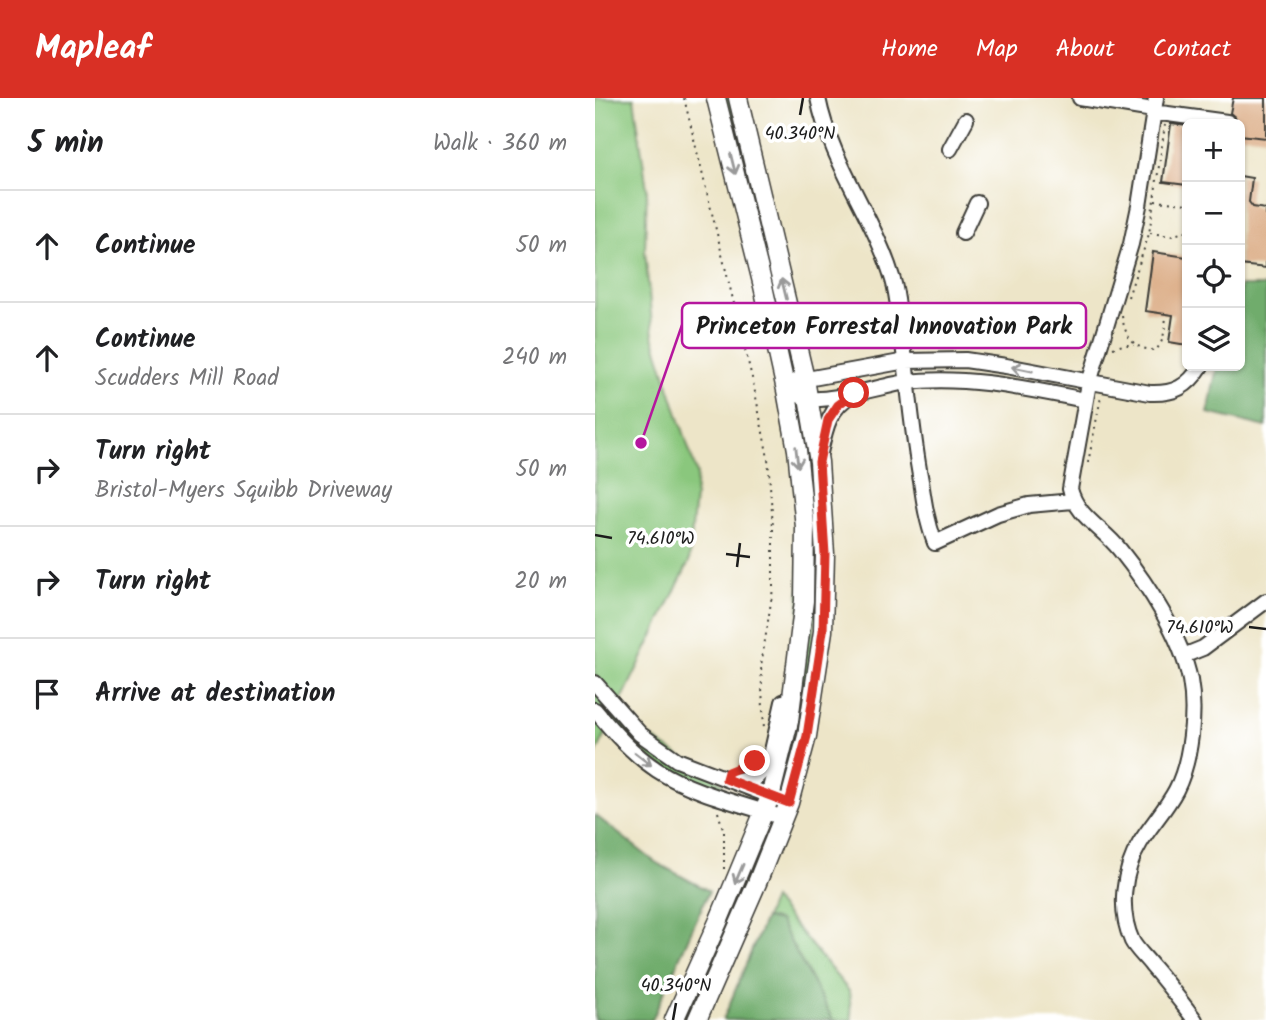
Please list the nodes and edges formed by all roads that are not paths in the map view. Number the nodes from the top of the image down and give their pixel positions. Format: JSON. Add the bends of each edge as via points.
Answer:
{"nodes":[{"id":1,"x":716,"y":98,"type":"edge"},
{"id":2,"x":738,"y":98,"type":"edge"},
{"id":3,"x":818,"y":98,"type":"edge"},
{"id":4,"x":1080,"y":98,"type":"edge"},
{"id":5,"x":1154,"y":107,"type":"edge"},
{"id":6,"x":1212,"y":119,"type":"edge"},
{"id":7,"x":966,"y":120,"type":"dead end"},
{"id":8,"x":950,"y":149,"type":"dead end"},
{"id":9,"x":977,"y":204,"type":"dead end"},
{"id":10,"x":963,"y":233,"type":"dead end"},
{"id":11,"x":906,"y":361,"type":"junction"},
{"id":12,"x":1198,"y":371,"type":"edge"},
{"id":13,"x":805,"y":379,"type":"junction"},
{"id":14,"x":908,"y":382,"type":"junction"},
{"id":15,"x":1089,"y":383,"type":"junction"},
{"id":16,"x":785,"y":386,"type":"junction"},
{"id":17,"x":854,"y":393,"type":"junction"},
{"id":18,"x":809,"y":400,"type":"junction"},
{"id":19,"x":1085,"y":400,"type":"junction"},
{"id":20,"x":819,"y":462,"type":"junction"},
{"id":21,"x":1073,"y":501,"type":"junction"},
{"id":22,"x":1266,"y":601,"type":"edge"},
{"id":23,"x":801,"y":635,"type":"junction"},
{"id":24,"x":1183,"y":656,"type":"junction"},
{"id":25,"x":595,"y":683,"type":"edge"},
{"id":26,"x":595,"y":710,"type":"edge"},
{"id":27,"x":726,"y":779,"type":"junction"},
{"id":28,"x":767,"y":804,"type":"junction"},
{"id":29,"x":786,"y":810,"type":"junction"},
{"id":30,"x":674,"y":1020,"type":"edge"},
{"id":31,"x":697,"y":1020,"type":"edge"},
{"id":32,"x":1195,"y":1020,"type":"edge"}],
"edges":[{"from":1,"to":16,"type":"main road","one_way":true},
{"from":13,"to":2,"type":"main road","one_way":true},
{"from":3,"to":11,"type":"street","via":[[825,130],[890,272]]},
{"from":4,"to":5,"type":"street"},
{"from":5,"to":6,"type":"street"},
{"from":5,"to":15,"type":"street","via":[[1131,244]]},
{"from":7,"to":8,"type":"street"},
{"from":9,"to":10,"type":"street"},
{"from":11,"to":13,"type":"street"},
{"from":11,"to":14,"type":"street"},
{"from":15,"to":11,"type":"street","one_way":true,"via":[[965,360]]},
{"from":12,"to":15,"type":"street","via":[[1168,394]]},
{"from":13,"to":16,"type":"street"},
{"from":13,"to":18,"type":"main road"},
{"from":14,"to":17,"type":"street"},
{"from":14,"to":19,"type":"street","via":[[1000,384]]},
{"from":14,"to":21,"type":"street","via":[[916,459],[935,543],[998,514],[1029,505]]},
{"from":15,"to":19,"type":"street"},
{"from":16,"to":18,"type":"street"},
{"from":16,"to":23,"type":"main road","one_way":true,"via":[[805,527]]},
{"from":17,"to":18,"type":"street"},
{"from":17,"to":20,"type":"street","via":[[828,420]]},
{"from":18,"to":20,"type":"main road"},
{"from":19,"to":21,"type":"street","via":[[1073,462]]},
{"from":20,"to":29,"type":"main road","via":[[825,554],[823,631],[807,736]]},
{"from":21,"to":24,"type":"street","via":[[1119,548],[1158,606]]},
{"from":22,"to":24,"type":"street","via":[[1203,648]]},
{"from":23,"to":27,"type":"street","via":[[790,661],[769,764],[750,780]]},
{"from":23,"to":28,"type":"main road","via":[[789,721]]},
{"from":24,"to":32,"type":"street","via":[[1193,706],[1192,731],[1177,789],[1133,857],[1124,910],[1133,942]]},
{"from":25,"to":27,"type":"street","via":[[624,719],[657,747]]},
{"from":26,"to":28,"type":"street","one_way":true,"via":[[624,744],[660,772],[720,797]]},
{"from":27,"to":28,"type":"street"},
{"from":28,"to":29,"type":"street"},
{"from":28,"to":30,"type":"main road","one_way":true},
{"from":29,"to":31,"type":"main road"}]}
